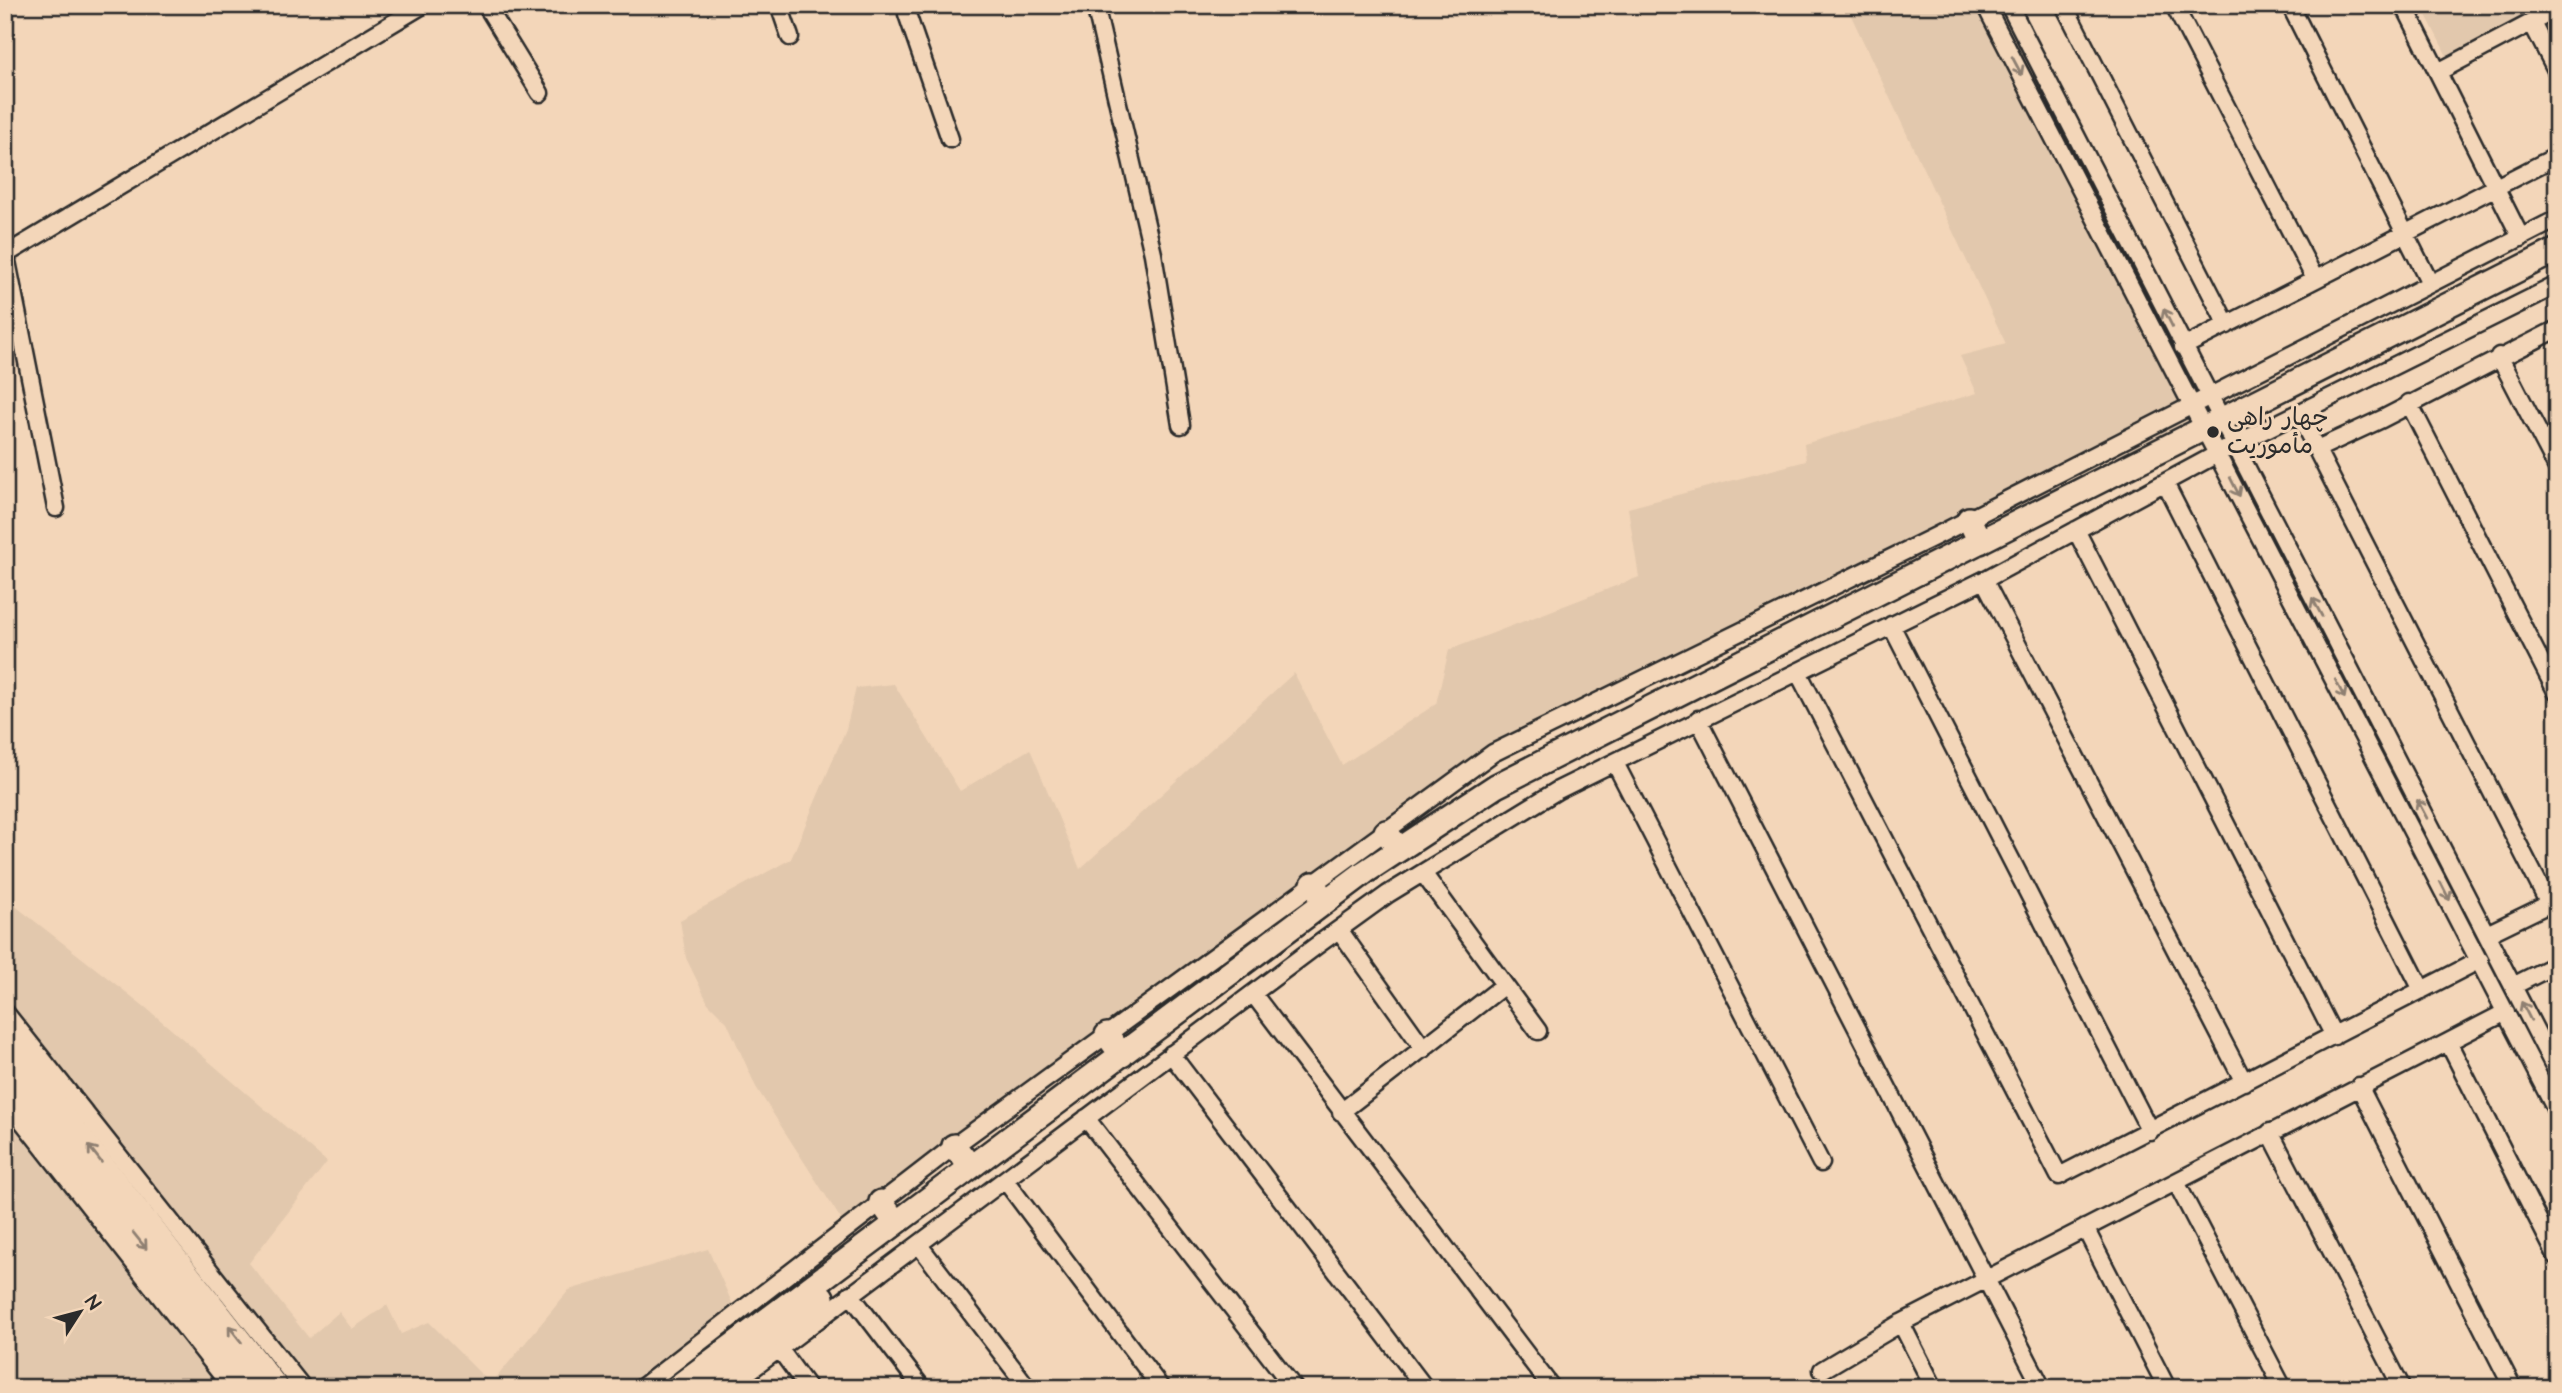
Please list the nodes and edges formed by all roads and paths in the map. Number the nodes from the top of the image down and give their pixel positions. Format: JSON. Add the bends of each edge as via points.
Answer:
{"nodes":[{"id":1,"x":424,"y":5,"type":"edge"},
{"id":2,"x":486,"y":5,"type":"edge"},
{"id":3,"x":779,"y":5,"type":"edge"},
{"id":4,"x":909,"y":5,"type":"edge"},
{"id":5,"x":1095,"y":5,"type":"edge"},
{"id":6,"x":1985,"y":5,"type":"edge"},
{"id":7,"x":2009,"y":5,"type":"edge"},
{"id":8,"x":2064,"y":5,"type":"edge"},
{"id":9,"x":2174,"y":5,"type":"edge"},
{"id":10,"x":2290,"y":5,"type":"edge"},
{"id":11,"x":2403,"y":5,"type":"edge"},
{"id":12,"x":2557,"y":9,"type":"edge"},
{"id":13,"x":2532,"y":23,"type":"junction"},
{"id":14,"x":790,"y":37,"type":"dead end"},
{"id":15,"x":2438,"y":72,"type":"junction"},
{"id":16,"x":2557,"y":72,"type":"edge"},
{"id":17,"x":540,"y":93,"type":"dead end"},
{"id":18,"x":950,"y":139,"type":"dead end"},
{"id":19,"x":2557,"y":156,"type":"edge"},
{"id":20,"x":2495,"y":186,"type":"junction"},
{"id":21,"x":2557,"y":219,"type":"edge"},
{"id":22,"x":2405,"y":234,"type":"junction"},
{"id":23,"x":2521,"y":237,"type":"junction"},
{"id":24,"x":2557,"y":250,"type":"edge"},
{"id":25,"x":6,"y":253,"type":"edge"},
{"id":26,"x":2557,"y":265,"type":"edge"},
{"id":27,"x":2315,"y":279,"type":"junction"},
{"id":28,"x":2430,"y":283,"type":"junction"},
{"id":29,"x":2557,"y":285,"type":"edge"},
{"id":30,"x":2228,"y":325,"type":"junction"},
{"id":31,"x":2557,"y":329,"type":"edge"},
{"id":32,"x":2183,"y":347,"type":"junction"},
{"id":33,"x":2499,"y":356,"type":"junction"},
{"id":34,"x":2209,"y":397,"type":"junction"},
{"id":35,"x":2409,"y":403,"type":"junction"},
{"id":36,"x":2194,"y":404,"type":"junction"},
{"id":37,"x":2299,"y":415,"type":"junction"},
{"id":38,"x":1181,"y":425,"type":"dead end"},
{"id":39,"x":2219,"y":437,"type":"junction"},
{"id":40,"x":2316,"y":449,"type":"junction"},
{"id":41,"x":2557,"y":468,"type":"edge"},
{"id":42,"x":2165,"y":483,"type":"junction"},
{"id":43,"x":56,"y":508,"type":"dead end"},
{"id":44,"x":1969,"y":519,"type":"junction"},
{"id":45,"x":2076,"y":530,"type":"junction"},
{"id":46,"x":1980,"y":542,"type":"junction"},
{"id":47,"x":1984,"y":580,"type":"junction"},
{"id":48,"x":1891,"y":625,"type":"junction"},
{"id":49,"x":1798,"y":672,"type":"junction"},
{"id":50,"x":2557,"y":693,"type":"edge"},
{"id":51,"x":1698,"y":719,"type":"junction"},
{"id":52,"x":1615,"y":764,"type":"junction"},
{"id":53,"x":1392,"y":840,"type":"junction"},
{"id":54,"x":1423,"y":873,"type":"junction"},
{"id":55,"x":1319,"y":893,"type":"junction"},
{"id":56,"x":2553,"y":902,"type":"edge"},
{"id":57,"x":2476,"y":913,"type":"junction"},
{"id":58,"x":2460,"y":921,"type":"junction"},
{"id":59,"x":1340,"y":931,"type":"junction"},
{"id":60,"x":2487,"y":934,"type":"junction"},
{"id":61,"x":2480,"y":960,"type":"junction"},
{"id":62,"x":2557,"y":964,"type":"edge"},
{"id":63,"x":1503,"y":986,"type":"junction"},
{"id":64,"x":2513,"y":986,"type":"junction"},
{"id":65,"x":2422,"y":990,"type":"junction"},
{"id":66,"x":1254,"y":995,"type":"junction"},
{"id":67,"x":5,"y":1012,"type":"edge"},
{"id":68,"x":2506,"y":1012,"type":"junction"},
{"id":69,"x":1538,"y":1031,"type":"dead end"},
{"id":70,"x":1107,"y":1035,"type":"junction"},
{"id":71,"x":2334,"y":1037,"type":"junction"},
{"id":72,"x":5,"y":1041,"type":"edge"},
{"id":73,"x":2448,"y":1042,"type":"junction"},
{"id":74,"x":1424,"y":1049,"type":"junction"},
{"id":75,"x":1171,"y":1054,"type":"junction"},
{"id":76,"x":1122,"y":1055,"type":"junction"},
{"id":77,"x":5,"y":1072,"type":"edge"},
{"id":78,"x":2557,"y":1072,"type":"edge"},
{"id":79,"x":2244,"y":1082,"type":"junction"},
{"id":80,"x":2359,"y":1087,"type":"junction"},
{"id":81,"x":5,"y":1099,"type":"edge"},
{"id":82,"x":1341,"y":1112,"type":"junction"},
{"id":83,"x":2557,"y":1112,"type":"edge"},
{"id":84,"x":1086,"y":1118,"type":"junction"},
{"id":85,"x":45,"y":1124,"type":"junction"},
{"id":86,"x":2150,"y":1131,"type":"junction"},
{"id":87,"x":2270,"y":1132,"type":"junction"},
{"id":88,"x":954,"y":1146,"type":"junction"},
{"id":89,"x":47,"y":1152,"type":"junction"},
{"id":90,"x":1821,"y":1163,"type":"dead end"},
{"id":91,"x":971,"y":1167,"type":"junction"},
{"id":92,"x":1005,"y":1180,"type":"junction"},
{"id":93,"x":2176,"y":1182,"type":"junction"},
{"id":94,"x":881,"y":1202,"type":"junction"},
{"id":95,"x":896,"y":1223,"type":"junction"},
{"id":96,"x":2085,"y":1228,"type":"junction"},
{"id":97,"x":919,"y":1245,"type":"junction"},
{"id":98,"x":2557,"y":1257,"type":"edge"},
{"id":99,"x":1986,"y":1279,"type":"junction"},
{"id":100,"x":850,"y":1294,"type":"junction"},
{"id":101,"x":1901,"y":1322,"type":"junction"},
{"id":102,"x":778,"y":1347,"type":"junction"},
{"id":103,"x":1822,"y":1370,"type":"dead end"},
{"id":104,"x":232,"y":1388,"type":"edge"},
{"id":105,"x":254,"y":1388,"type":"edge"},
{"id":106,"x":277,"y":1388,"type":"edge"},
{"id":107,"x":303,"y":1388,"type":"edge"},
{"id":108,"x":641,"y":1388,"type":"edge"},
{"id":109,"x":676,"y":1388,"type":"edge"},
{"id":110,"x":702,"y":1388,"type":"edge"},
{"id":111,"x":727,"y":1388,"type":"edge"},
{"id":112,"x":808,"y":1388,"type":"edge"},
{"id":113,"x":922,"y":1388,"type":"edge"},
{"id":114,"x":1028,"y":1388,"type":"edge"},
{"id":115,"x":1161,"y":1388,"type":"edge"},
{"id":116,"x":1294,"y":1388,"type":"edge"},
{"id":117,"x":1425,"y":1388,"type":"edge"},
{"id":118,"x":1552,"y":1388,"type":"edge"},
{"id":119,"x":1934,"y":1388,"type":"edge"},
{"id":120,"x":2042,"y":1388,"type":"edge"},
{"id":121,"x":2167,"y":1388,"type":"edge"},
{"id":122,"x":2283,"y":1388,"type":"edge"},
{"id":123,"x":2402,"y":1388,"type":"edge"},
{"id":124,"x":2513,"y":1388,"type":"edge"}],
"edges":[{"from":1,"to":25,"type":"street"},
{"from":2,"to":17,"type":"street"},
{"from":3,"to":14,"type":"street"},
{"from":4,"to":18,"type":"street","via":[[907,14]]},
{"from":5,"to":38,"type":"street","via":[[1153,254]]},
{"from":6,"to":36,"type":"street","one_way":true},
{"from":32,"to":7,"type":"street","one_way":true},
{"from":8,"to":30,"type":"street"},
{"from":9,"to":27,"type":"street"},
{"from":10,"to":22,"type":"street"},
{"from":11,"to":15,"type":"street"},
{"from":12,"to":13,"type":"street"},
{"from":13,"to":15,"type":"street"},
{"from":13,"to":16,"type":"street"},
{"from":15,"to":20,"type":"street"},
{"from":19,"to":20,"type":"street"},
{"from":20,"to":22,"type":"street"},
{"from":20,"to":23,"type":"street"},
{"from":21,"to":23,"type":"street"},
{"from":22,"to":27,"type":"street"},
{"from":22,"to":28,"type":"street"},
{"from":23,"to":28,"type":"street"},
{"from":24,"to":39,"type":"highway"},
{"from":25,"to":43,"type":"street"},
{"from":26,"to":39,"type":"highway"},
{"from":27,"to":30,"type":"street"},
{"from":28,"to":34,"type":"street"},
{"from":29,"to":37,"type":"street"},
{"from":30,"to":32,"type":"street"},
{"from":31,"to":33,"type":"street"},
{"from":32,"to":34,"type":"street"},
{"from":33,"to":35,"type":"street"},
{"from":33,"to":41,"type":"street"},
{"from":34,"to":36,"type":"street"},
{"from":34,"to":39,"type":"street"},
{"from":35,"to":40,"type":"street"},
{"from":35,"to":50,"type":"street"},
{"from":36,"to":39,"type":"street"},
{"from":36,"to":44,"type":"street"},
{"from":37,"to":39,"type":"street"},
{"from":37,"to":40,"type":"street"},
{"from":39,"to":42,"type":"street"},
{"from":39,"to":46,"type":"highway"},
{"from":57,"to":39,"type":"street","one_way":true},
{"from":39,"to":58,"type":"street","one_way":true},
{"from":39,"to":110,"type":"highway","via":[[1529,784],[1424,849]]},
{"from":40,"to":56,"type":"street"},
{"from":42,"to":45,"type":"street"},
{"from":42,"to":65,"type":"street"},
{"from":44,"to":46,"type":"highway"},
{"from":44,"to":53,"type":"street","via":[[1493,753]]},
{"from":45,"to":47,"type":"street"},
{"from":45,"to":71,"type":"street"},
{"from":46,"to":53,"type":"highway"},
{"from":47,"to":48,"type":"street"},
{"from":47,"to":79,"type":"street"},
{"from":48,"to":49,"type":"street"},
{"from":48,"to":86,"type":"street"},
{"from":49,"to":51,"type":"street"},
{"from":49,"to":86,"type":"street","via":[[2055,1172],[2064,1176]]},
{"from":51,"to":52,"type":"street"},
{"from":51,"to":99,"type":"street"},
{"from":52,"to":54,"type":"street","via":[[1515,814]]},
{"from":52,"to":90,"type":"street"},
{"from":53,"to":55,"type":"highway"},
{"from":54,"to":59,"type":"street"},
{"from":54,"to":63,"type":"street"},
{"from":55,"to":70,"type":"street"},
{"from":55,"to":76,"type":"highway"},
{"from":56,"to":60,"type":"street"},
{"from":57,"to":58,"type":"street"},
{"from":57,"to":60,"type":"street"},
{"from":58,"to":61,"type":"street"},
{"from":59,"to":66,"type":"street"},
{"from":59,"to":74,"type":"street"},
{"from":60,"to":64,"type":"street"},
{"from":61,"to":65,"type":"street"},
{"from":61,"to":68,"type":"street"},
{"from":62,"to":64,"type":"street"},
{"from":63,"to":69,"type":"street"},
{"from":63,"to":74,"type":"street"},
{"from":78,"to":64,"type":"street","one_way":true},
{"from":65,"to":71,"type":"street"},
{"from":66,"to":75,"type":"street"},
{"from":66,"to":82,"type":"street"},
{"from":67,"to":107,"type":"street"},
{"from":68,"to":73,"type":"street"},
{"from":68,"to":83,"type":"street"},
{"from":70,"to":76,"type":"highway"},
{"from":70,"to":88,"type":"street"},
{"from":71,"to":79,"type":"street"},
{"from":106,"to":72,"type":"highway","one_way":true},
{"from":73,"to":80,"type":"street"},
{"from":73,"to":98,"type":"street"},
{"from":74,"to":82,"type":"street"},
{"from":75,"to":84,"type":"street"},
{"from":75,"to":117,"type":"street"},
{"from":76,"to":91,"type":"highway"},
{"from":77,"to":85,"type":"highway"},
{"from":79,"to":86,"type":"street"},
{"from":80,"to":87,"type":"street"},
{"from":80,"to":124,"type":"street"},
{"from":81,"to":89,"type":"street"},
{"from":82,"to":118,"type":"street"},
{"from":84,"to":92,"type":"street"},
{"from":84,"to":116,"type":"street"},
{"from":85,"to":89,"type":"highway"},
{"from":85,"to":105,"type":"highway","one_way":true},
{"from":87,"to":93,"type":"street"},
{"from":87,"to":123,"type":"street"},
{"from":88,"to":91,"type":"highway"},
{"from":88,"to":94,"type":"street"},
{"from":89,"to":104,"type":"street"},
{"from":91,"to":95,"type":"highway"},
{"from":92,"to":97,"type":"street"},
{"from":92,"to":115,"type":"street"},
{"from":93,"to":96,"type":"street"},
{"from":93,"to":122,"type":"street"},
{"from":94,"to":95,"type":"highway"},
{"from":94,"to":108,"type":"street"},
{"from":95,"to":109,"type":"highway"},
{"from":96,"to":99,"type":"street"},
{"from":96,"to":121,"type":"street"},
{"from":97,"to":100,"type":"street"},
{"from":97,"to":114,"type":"street"},
{"from":99,"to":101,"type":"street"},
{"from":99,"to":120,"type":"street"},
{"from":100,"to":102,"type":"street"},
{"from":100,"to":113,"type":"street"},
{"from":101,"to":103,"type":"street"},
{"from":101,"to":119,"type":"street"},
{"from":102,"to":111,"type":"street"},
{"from":102,"to":112,"type":"street"}]}
